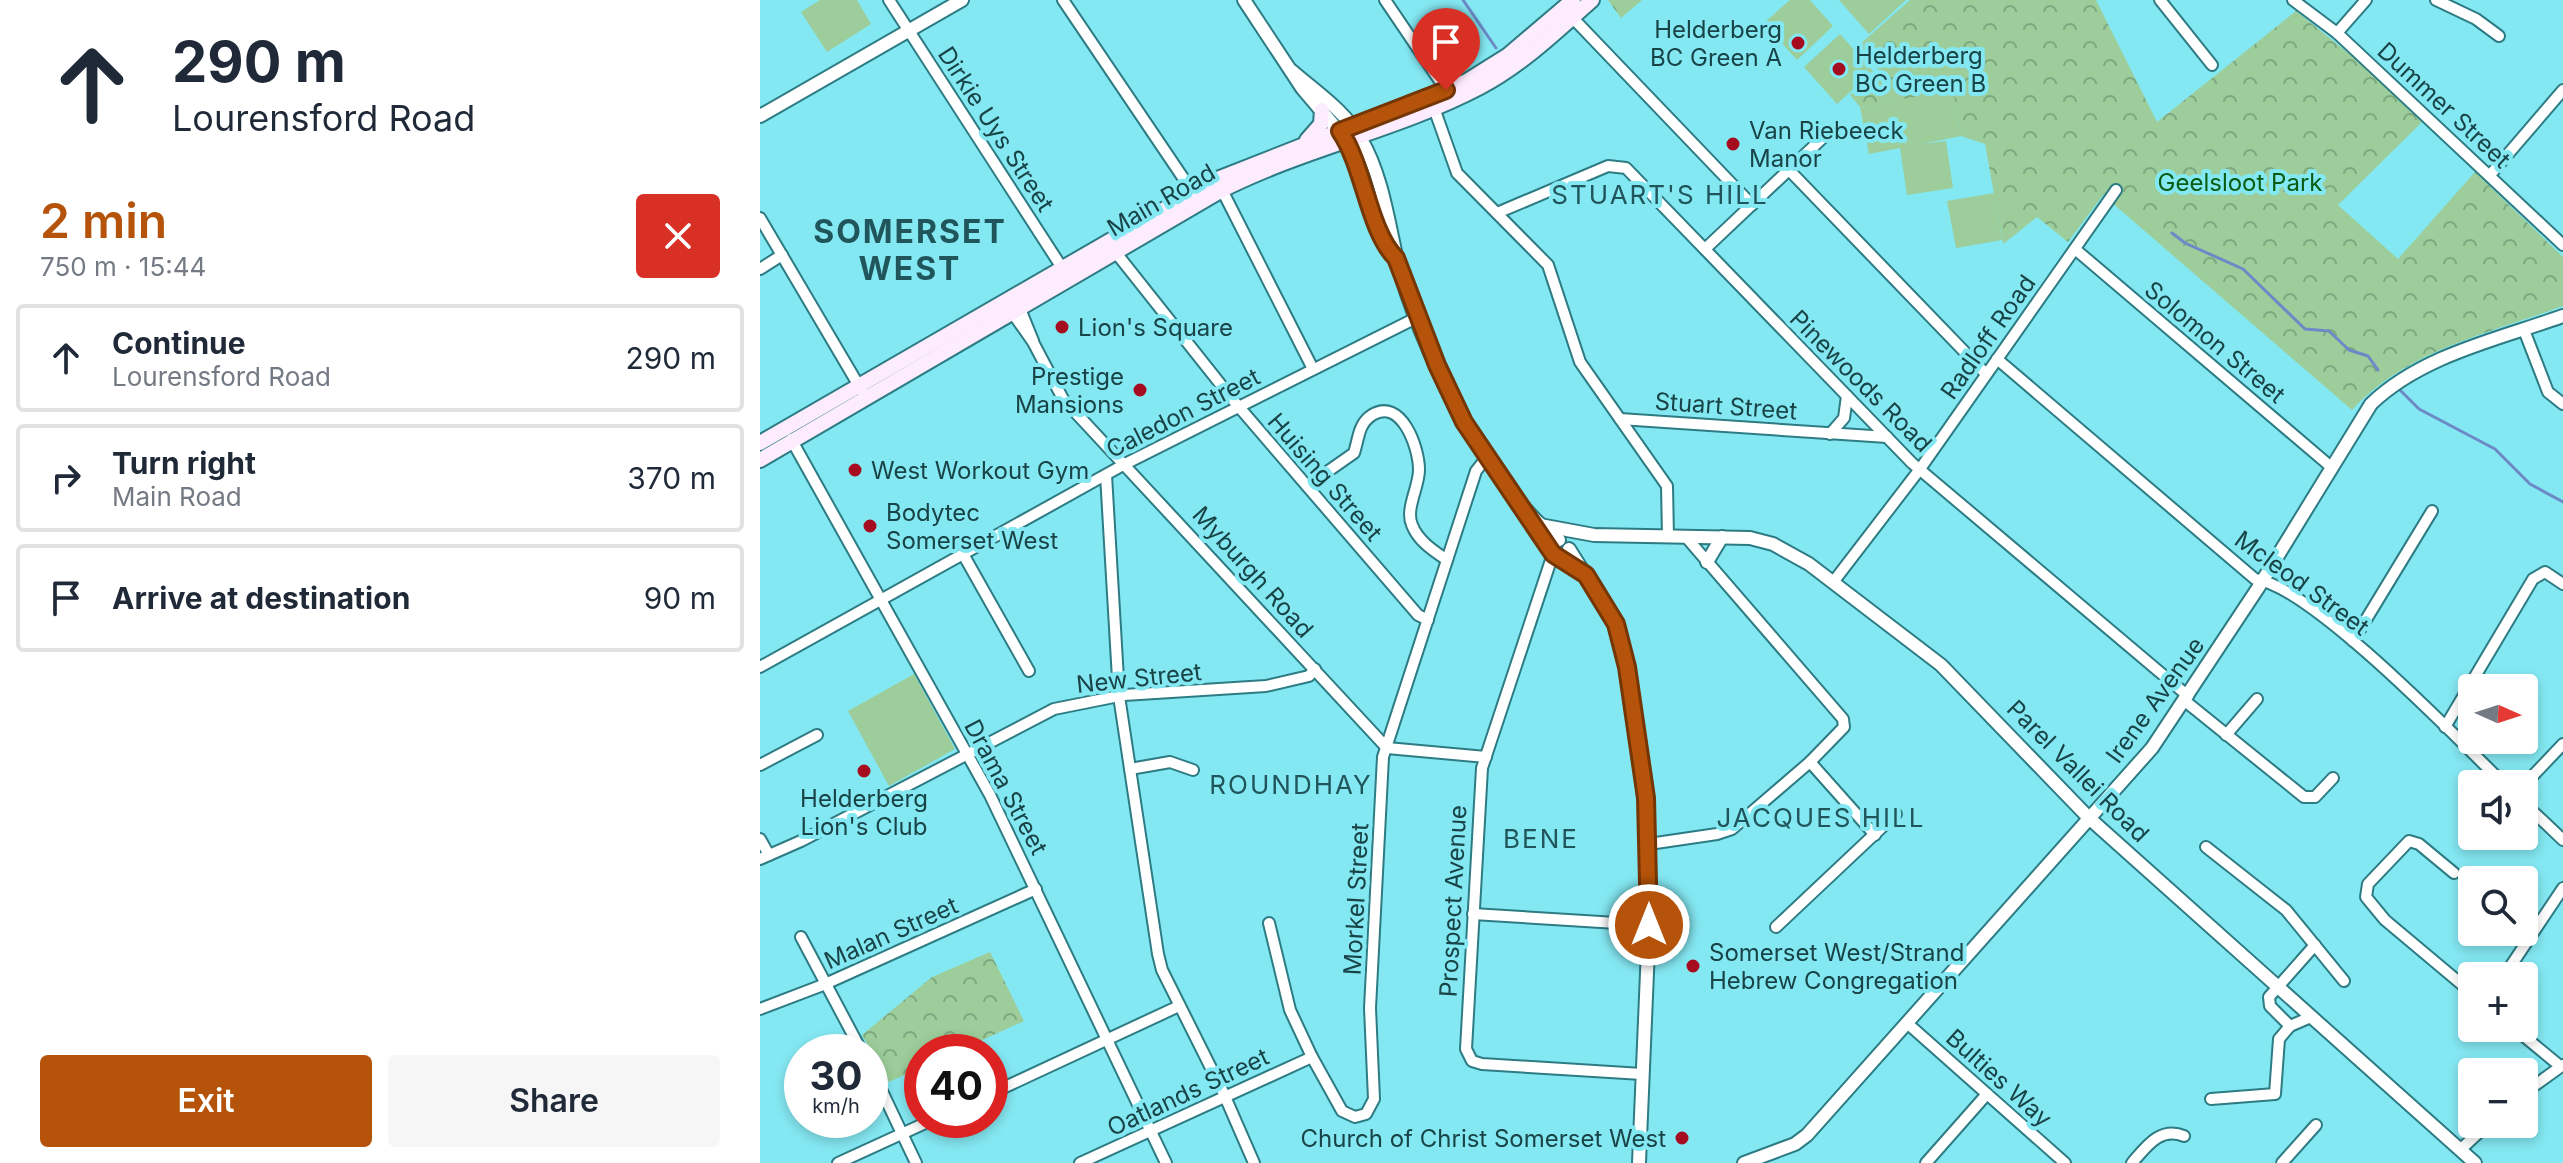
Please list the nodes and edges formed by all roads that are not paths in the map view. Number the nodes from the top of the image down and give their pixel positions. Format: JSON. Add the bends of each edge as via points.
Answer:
{"nodes":[{"id":1,"x":889,"y":0,"type":"edge"},
{"id":2,"x":962,"y":0,"type":"edge"},
{"id":3,"x":1063,"y":0,"type":"edge"},
{"id":4,"x":1244,"y":0,"type":"edge"},
{"id":5,"x":1385,"y":0,"type":"edge"},
{"id":6,"x":1592,"y":0,"type":"edge"},
{"id":7,"x":2160,"y":0,"type":"edge"},
{"id":8,"x":2293,"y":0,"type":"edge"},
{"id":9,"x":2366,"y":0,"type":"edge"},
{"id":10,"x":2436,"y":0,"type":"edge"},
{"id":11,"x":1570,"y":9,"type":"edge"},
{"id":12,"x":909,"y":31,"type":"junction"},
{"id":13,"x":2337,"y":33,"type":"junction"},
{"id":14,"x":2499,"y":36,"type":"dead end"},
{"id":15,"x":2212,"y":65,"type":"dead end"},
{"id":16,"x":1292,"y":71,"type":"junction"},
{"id":17,"x":1446,"y":90,"type":"junction"},
{"id":18,"x":2563,"y":90,"type":"edge"},
{"id":19,"x":1434,"y":108,"type":"junction"},
{"id":20,"x":1322,"y":110,"type":"junction"},
{"id":21,"x":760,"y":116,"type":"edge"},
{"id":22,"x":1831,"y":130,"type":"dead end"},
{"id":23,"x":1350,"y":133,"type":"junction"},
{"id":24,"x":1301,"y":146,"type":"junction"},
{"id":25,"x":1789,"y":170,"type":"junction"},
{"id":26,"x":2490,"y":175,"type":"junction"},
{"id":27,"x":1222,"y":190,"type":"junction"},
{"id":28,"x":2116,"y":190,"type":"dead end"},
{"id":29,"x":1196,"y":197,"type":"junction"},
{"id":30,"x":1752,"y":205,"type":"junction"},
{"id":31,"x":1497,"y":213,"type":"junction"},
{"id":32,"x":760,"y":218,"type":"edge"},
{"id":33,"x":2563,"y":245,"type":"edge"},
{"id":34,"x":1112,"y":246,"type":"junction"},
{"id":35,"x":1705,"y":249,"type":"junction"},
{"id":36,"x":2075,"y":249,"type":"junction"},
{"id":37,"x":782,"y":255,"type":"junction"},
{"id":38,"x":760,"y":269,"type":"edge"},
{"id":39,"x":1065,"y":273,"type":"junction"},
{"id":40,"x":1012,"y":304,"type":"junction"},
{"id":41,"x":2563,"y":316,"type":"edge"},
{"id":42,"x":1418,"y":317,"type":"junction"},
{"id":43,"x":2524,"y":330,"type":"junction"},
{"id":44,"x":1997,"y":359,"type":"junction"},
{"id":45,"x":1313,"y":369,"type":"junction"},
{"id":46,"x":1986,"y":374,"type":"junction"},
{"id":47,"x":862,"y":391,"type":"junction"},
{"id":48,"x":1847,"y":396,"type":"junction"},
{"id":49,"x":2563,"y":404,"type":"edge"},
{"id":50,"x":1238,"y":406,"type":"junction"},
{"id":51,"x":1620,"y":419,"type":"junction"},
{"id":52,"x":1830,"y":434,"type":"junction"},
{"id":53,"x":1887,"y":437,"type":"junction"},
{"id":54,"x":791,"y":439,"type":"junction"},
{"id":55,"x":760,"y":443,"type":"edge"},
{"id":56,"x":1487,"y":457,"type":"junction"},
{"id":57,"x":760,"y":460,"type":"edge"},
{"id":58,"x":1125,"y":464,"type":"junction"},
{"id":59,"x":2330,"y":466,"type":"junction"},
{"id":60,"x":1920,"y":469,"type":"junction"},
{"id":61,"x":1106,"y":475,"type":"junction"},
{"id":62,"x":1307,"y":486,"type":"junction"},
{"id":63,"x":2432,"y":511,"type":"dead end"},
{"id":64,"x":1536,"y":521,"type":"junction"},
{"id":65,"x":1576,"y":533,"type":"junction"},
{"id":66,"x":1594,"y":535,"type":"junction"},
{"id":67,"x":1668,"y":537,"type":"junction"},
{"id":68,"x":1686,"y":537,"type":"junction"},
{"id":69,"x":1722,"y":537,"type":"junction"},
{"id":70,"x":1561,"y":549,"type":"junction"},
{"id":71,"x":963,"y":554,"type":"junction"},
{"id":72,"x":1447,"y":560,"type":"junction"},
{"id":73,"x":1707,"y":562,"type":"junction"},
{"id":74,"x":869,"y":576,"type":"junction"},
{"id":75,"x":2263,"y":580,"type":"junction"},
{"id":76,"x":1834,"y":581,"type":"junction"},
{"id":77,"x":2563,"y":584,"type":"edge"},
{"id":78,"x":901,"y":588,"type":"junction"},
{"id":79,"x":882,"y":599,"type":"junction"},
{"id":80,"x":1428,"y":620,"type":"junction"},
{"id":81,"x":2353,"y":641,"type":"junction"},
{"id":82,"x":760,"y":667,"type":"edge"},
{"id":83,"x":1315,"y":669,"type":"junction"},
{"id":84,"x":1029,"y":671,"type":"dead end"},
{"id":85,"x":1119,"y":696,"type":"junction"},
{"id":86,"x":2187,"y":699,"type":"junction"},
{"id":87,"x":2257,"y":699,"type":"dead end"},
{"id":88,"x":2445,"y":727,"type":"junction"},
{"id":89,"x":817,"y":735,"type":"dead end"},
{"id":90,"x":2226,"y":735,"type":"junction"},
{"id":91,"x":2563,"y":744,"type":"edge"},
{"id":92,"x":1387,"y":748,"type":"junction"},
{"id":93,"x":968,"y":756,"type":"junction"},
{"id":94,"x":1486,"y":757,"type":"junction"},
{"id":95,"x":1810,"y":762,"type":"junction"},
{"id":96,"x":760,"y":765,"type":"edge"},
{"id":97,"x":1130,"y":769,"type":"junction"},
{"id":98,"x":1193,"y":770,"type":"dead end"},
{"id":99,"x":2490,"y":770,"type":"edge"},
{"id":100,"x":2538,"y":770,"type":"edge"},
{"id":101,"x":2333,"y":778,"type":"dead end"},
{"id":102,"x":1896,"y":814,"type":"dead end"},
{"id":103,"x":2538,"y":816,"type":"edge"},
{"id":104,"x":2090,"y":819,"type":"junction"},
{"id":105,"x":1875,"y":835,"type":"junction"},
{"id":106,"x":760,"y":839,"type":"edge"},
{"id":107,"x":2563,"y":840,"type":"edge"},
{"id":108,"x":1649,"y":844,"type":"junction"},
{"id":109,"x":2206,"y":847,"type":"dead end"},
{"id":110,"x":764,"y":857,"type":"edge"},
{"id":111,"x":2454,"y":873,"type":"dead end"},
{"id":112,"x":2563,"y":888,"type":"edge"},
{"id":113,"x":1036,"y":889,"type":"junction"},
{"id":114,"x":1473,"y":914,"type":"junction"},
{"id":115,"x":1269,"y":923,"type":"dead end"},
{"id":116,"x":1649,"y":925,"type":"junction"},
{"id":117,"x":1776,"y":927,"type":"dead end"},
{"id":118,"x":801,"y":937,"type":"dead end"},
{"id":119,"x":2315,"y":945,"type":"junction"},
{"id":120,"x":2513,"y":962,"type":"edge"},
{"id":121,"x":2344,"y":981,"type":"dead end"},
{"id":122,"x":2458,"y":981,"type":"edge"},
{"id":123,"x":823,"y":985,"type":"junction"},
{"id":124,"x":2276,"y":985,"type":"junction"},
{"id":125,"x":1179,"y":1006,"type":"junction"},
{"id":126,"x":760,"y":1009,"type":"edge"},
{"id":127,"x":2311,"y":1017,"type":"junction"},
{"id":128,"x":1907,"y":1023,"type":"junction"},
{"id":129,"x":2290,"y":1026,"type":"junction"},
{"id":130,"x":852,"y":1034,"type":"edge"},
{"id":131,"x":1109,"y":1039,"type":"junction"},
{"id":132,"x":2531,"y":1042,"type":"edge"},
{"id":133,"x":1312,"y":1057,"type":"junction"},
{"id":134,"x":2561,"y":1066,"type":"edge"},
{"id":135,"x":1642,"y":1074,"type":"junction"},
{"id":136,"x":2538,"y":1083,"type":"edge"},
{"id":137,"x":1008,"y":1086,"type":"edge"},
{"id":138,"x":1987,"y":1094,"type":"junction"},
{"id":139,"x":1224,"y":1097,"type":"junction"},
{"id":140,"x":2211,"y":1099,"type":"dead end"},
{"id":141,"x":888,"y":1103,"type":"edge"},
{"id":142,"x":2316,"y":1125,"type":"dead end"},
{"id":143,"x":1151,"y":1131,"type":"junction"},
{"id":144,"x":903,"y":1133,"type":"junction"},
{"id":145,"x":2184,"y":1136,"type":"dead end"},
{"id":146,"x":2473,"y":1138,"type":"edge"},
{"id":147,"x":2460,"y":1150,"type":"junction"},
{"id":148,"x":838,"y":1163,"type":"edge"},
{"id":149,"x":916,"y":1163,"type":"edge"},
{"id":150,"x":1080,"y":1163,"type":"edge"},
{"id":151,"x":1166,"y":1163,"type":"edge"},
{"id":152,"x":1254,"y":1163,"type":"edge"},
{"id":153,"x":1639,"y":1163,"type":"edge"},
{"id":154,"x":1744,"y":1163,"type":"edge"},
{"id":155,"x":1926,"y":1163,"type":"edge"},
{"id":156,"x":2065,"y":1163,"type":"edge"},
{"id":157,"x":2132,"y":1163,"type":"edge"},
{"id":158,"x":2282,"y":1163,"type":"edge"},
{"id":159,"x":2475,"y":1163,"type":"edge"}],
"edges":[{"from":1,"to":12,"type":"street","name":"Dirkie Uys Street"},
{"from":2,"to":12,"type":"street"},
{"from":3,"to":29,"type":"street"},
{"from":4,"to":16,"type":"street"},
{"from":5,"to":17,"type":"street"},
{"from":6,"to":11,"type":"main road","name":"Main Road"},
{"from":7,"to":15,"type":"street"},
{"from":8,"to":13,"type":"street","name":"Dummer Street"},
{"from":9,"to":13,"type":"street"},
{"from":10,"to":14,"type":"street"},
{"from":11,"to":17,"type":"main road","name":"Main Road","via":[[1507,56]]},
{"from":11,"to":19,"type":"main road","name":"Main Road","via":[[1490,82]]},
{"from":11,"to":30,"type":"street"},
{"from":12,"to":21,"type":"street"},
{"from":12,"to":39,"type":"street","name":"Dirkie Uys Street"},
{"from":13,"to":26,"type":"street","name":"Dummer Street"},
{"from":16,"to":20,"type":"street"},
{"from":16,"to":23,"type":"street"},
{"from":17,"to":23,"type":"main road","name":"Main Road"},
{"from":18,"to":26,"type":"street"},
{"from":19,"to":23,"type":"main road","name":"Main Road"},
{"from":19,"to":31,"type":"street","via":[[1457,173]]},
{"from":20,"to":23,"type":"street"},
{"from":20,"to":24,"type":"main road","via":[[1321,124]]},
{"from":22,"to":25,"type":"street"},
{"from":23,"to":24,"type":"main road","name":"Main Road"},
{"from":23,"to":27,"type":"main road","name":"Main Road"},
{"from":23,"to":42,"type":"street","via":[[1386,244]]},
{"from":24,"to":29,"type":"main road","name":"Main Road","via":[[1237,169]]},
{"from":25,"to":30,"type":"street"},
{"from":25,"to":46,"type":"street"},
{"from":26,"to":33,"type":"street","name":"Dummer Street"},
{"from":27,"to":29,"type":"main road","name":"Main Road"},
{"from":27,"to":45,"type":"street"},
{"from":28,"to":36,"type":"street","name":"Radloff Road"},
{"from":29,"to":34,"type":"main road","name":"Main Road"},
{"from":30,"to":35,"type":"street"},
{"from":31,"to":35,"type":"street","name":"Pinewoods Road","via":[[1618,165]]},
{"from":31,"to":51,"type":"street","via":[[1546,261],[1580,362]]},
{"from":32,"to":37,"type":"street"},
{"from":34,"to":39,"type":"main road","name":"Main Road"},
{"from":34,"to":50,"type":"street","name":"Huising Street"},
{"from":35,"to":48,"type":"street","name":"Pinewoods Road"},
{"from":36,"to":44,"type":"street","name":"Radloff Road"},
{"from":36,"to":59,"type":"street","name":"Solomon Street"},
{"from":37,"to":38,"type":"street"},
{"from":37,"to":47,"type":"street"},
{"from":39,"to":40,"type":"main road","name":"Main Road"},
{"from":40,"to":47,"type":"main road","name":"Main Road"},
{"from":40,"to":58,"type":"street","name":"Myburgh Road","via":[[1063,399]]},
{"from":41,"to":43,"type":"street","name":"Irene Avenue"},
{"from":42,"to":45,"type":"street","name":"Caledon Street"},
{"from":42,"to":56,"type":"street","via":[[1454,402]]},
{"from":43,"to":49,"type":"street","via":[[2548,392]]},
{"from":43,"to":59,"type":"street","name":"Irene Avenue","via":[[2396,382],[2364,412]]},
{"from":44,"to":46,"type":"street","name":"Radloff Road"},
{"from":44,"to":75,"type":"street","name":"Mcleod Street","via":[[2255,579]]},
{"from":45,"to":50,"type":"street","name":"Caledon Street"},
{"from":46,"to":60,"type":"street","name":"Radloff Road"},
{"from":47,"to":54,"type":"main road","name":"Main Road"},
{"from":47,"to":55,"type":"main road","name":"Main Road"},
{"from":48,"to":52,"type":"street","name":"Stuart Street","via":[[1844,418]]},
{"from":48,"to":53,"type":"street","name":"Pinewoods Road"},
{"from":50,"to":58,"type":"street","name":"Caledon Street"},
{"from":50,"to":62,"type":"street","name":"Huising Street"},
{"from":51,"to":52,"type":"street","name":"Stuart Street"},
{"from":51,"to":67,"type":"street","via":[[1667,486]]},
{"from":52,"to":53,"type":"street","name":"Stuart Street"},
{"from":53,"to":60,"type":"street","name":"Pinewoods Road"},
{"from":54,"to":57,"type":"main road","name":"Main Road"},
{"from":54,"to":74,"type":"street","name":"Drama Street"},
{"from":56,"to":64,"type":"street"},
{"from":56,"to":72,"type":"street","name":"Morkel Street","via":[[1476,471]]},
{"from":58,"to":61,"type":"street","name":"Caledon Street"},
{"from":58,"to":83,"type":"street","name":"Myburgh Road"},
{"from":59,"to":75,"type":"street","name":"Irene Avenue"},
{"from":60,"to":76,"type":"street","name":"Radloff Road"},
{"from":60,"to":86,"type":"street","name":"Pinewoods Road"},
{"from":61,"to":71,"type":"street","name":"Caledon Street"},
{"from":61,"to":85,"type":"street"},
{"from":62,"to":72,"type":"street","via":[[1354,453],[1359,427],[1368,417],[1391,410],[1399,415],[1419,469],[1411,525]]},
{"from":62,"to":80,"type":"street","name":"Huising Street","via":[[1418,615]]},
{"from":63,"to":81,"type":"street"},
{"from":64,"to":65,"type":"street","name":"Parel Vallei Road"},
{"from":64,"to":70,"type":"street"},
{"from":65,"to":66,"type":"street","name":"Parel Vallei Road"},
{"from":65,"to":70,"type":"street"},
{"from":66,"to":67,"type":"street","name":"Parel Vallei Road"},
{"from":66,"to":70,"type":"street","name":"Parel Vallei Road"},
{"from":67,"to":68,"type":"street","name":"Parel Vallei Road"},
{"from":68,"to":69,"type":"street","name":"Parel Vallei Road"},
{"from":68,"to":73,"type":"street"},
{"from":69,"to":73,"type":"street"},
{"from":69,"to":76,"type":"street","name":"Parel Vallei Road","via":[[1773,544]]},
{"from":70,"to":94,"type":"street","name":"Prospect Avenue"},
{"from":70,"to":108,"type":"street","via":[[1606,604],[1623,647]]},
{"from":71,"to":78,"type":"street","name":"Caledon Street"},
{"from":71,"to":84,"type":"street"},
{"from":72,"to":80,"type":"street","name":"Morkel Street"},
{"from":73,"to":95,"type":"street","via":[[1843,719],[1843,730]]},
{"from":74,"to":78,"type":"street","via":[[884,588]]},
{"from":74,"to":79,"type":"street","name":"Drama Street"},
{"from":75,"to":81,"type":"street","name":"Mcleod Street","via":[[2272,581]]},
{"from":75,"to":86,"type":"street","name":"Irene Avenue"},
{"from":76,"to":104,"type":"street","name":"Parel Vallei Road","via":[[1957,680]]},
{"from":77,"to":88,"type":"street","via":[[2545,572],[2533,579]]},
{"from":78,"to":79,"type":"street","name":"Caledon Street"},
{"from":79,"to":82,"type":"street","name":"Caledon Street"},
{"from":79,"to":93,"type":"street","name":"Drama Street"},
{"from":80,"to":92,"type":"street","name":"Morkel Street"},
{"from":81,"to":88,"type":"street","name":"Mcleod Street"},
{"from":83,"to":85,"type":"street","name":"New Street","via":[[1309,676],[1266,686]]},
{"from":83,"to":92,"type":"street","name":"Myburgh Road"},
{"from":85,"to":93,"type":"street","name":"New Street","via":[[1054,709]]},
{"from":85,"to":97,"type":"street"},
{"from":86,"to":90,"type":"street","name":"Pinewoods Road"},
{"from":86,"to":104,"type":"street","name":"Irene Avenue"},
{"from":87,"to":90,"type":"street"},
{"from":88,"to":99,"type":"street","name":"Mcleod Street"},
{"from":89,"to":96,"type":"street"},
{"from":90,"to":101,"type":"street","name":"Pinewoods Road","via":[[2304,797],[2315,797]]},
{"from":91,"to":100,"type":"street"},
{"from":92,"to":94,"type":"street"},
{"from":92,"to":133,"type":"street","name":"Morkel Street","via":[[1370,1008],[1374,1099],[1369,1111],[1361,1116],[1342,1111]]},
{"from":93,"to":110,"type":"street","name":"New Street"},
{"from":93,"to":113,"type":"street","name":"Drama Street"},
{"from":94,"to":114,"type":"street","name":"Prospect Avenue"},
{"from":95,"to":105,"type":"street"},
{"from":95,"to":108,"type":"street","via":[[1732,829]]},
{"from":97,"to":98,"type":"street","via":[[1170,762]]},
{"from":97,"to":125,"type":"street","via":[[1158,954]]},
{"from":102,"to":105,"type":"street"},
{"from":103,"to":107,"type":"street"},
{"from":104,"to":124,"type":"street","name":"Parel Vallei Road"},
{"from":104,"to":128,"type":"street","name":"Irene Avenue"},
{"from":105,"to":117,"type":"street"},
{"from":106,"to":110,"type":"street"},
{"from":108,"to":116,"type":"street"},
{"from":109,"to":119,"type":"street","via":[[2280,904]]},
{"from":111,"to":122,"type":"street","via":[[2409,841],[2365,890],[2374,911]]},
{"from":112,"to":120,"type":"street"},
{"from":113,"to":123,"type":"street","name":"Malan Street"},
{"from":113,"to":131,"type":"street","name":"Drama Street"},
{"from":114,"to":116,"type":"street"},
{"from":114,"to":135,"type":"street","name":"Prospect Avenue","via":[[1465,1041],[1469,1058],[1482,1064]]},
{"from":115,"to":133,"type":"street","via":[[1287,1001]]},
{"from":116,"to":135,"type":"street"},
{"from":118,"to":123,"type":"street"},
{"from":119,"to":121,"type":"street"},
{"from":119,"to":124,"type":"street"},
{"from":123,"to":126,"type":"street","name":"Malan Street"},
{"from":123,"to":130,"type":"street"},
{"from":124,"to":127,"type":"street","name":"Parel Vallei Road"},
{"from":124,"to":129,"type":"street","via":[[2269,1004]]},
{"from":125,"to":131,"type":"street"},
{"from":125,"to":139,"type":"street"},
{"from":127,"to":129,"type":"street"},
{"from":127,"to":147,"type":"street","name":"Parel Vallei Road"},
{"from":128,"to":138,"type":"street","name":"Bulties Way"},
{"from":128,"to":154,"type":"street","name":"Irene Avenue","via":[[1803,1139]]},
{"from":129,"to":140,"type":"street","via":[[2279,1039],[2275,1094]]},
{"from":131,"to":137,"type":"street"},
{"from":131,"to":143,"type":"street","name":"Drama Street"},
{"from":132,"to":134,"type":"street"},
{"from":133,"to":139,"type":"street","name":"Oatlands Street"},
{"from":134,"to":136,"type":"street"},
{"from":135,"to":153,"type":"street"},
{"from":138,"to":155,"type":"street"},
{"from":138,"to":156,"type":"street","name":"Bulties Way"},
{"from":139,"to":143,"type":"street","name":"Oatlands Street"},
{"from":139,"to":152,"type":"street"},
{"from":141,"to":144,"type":"street"},
{"from":142,"to":158,"type":"street"},
{"from":143,"to":150,"type":"street","name":"Oatlands Street"},
{"from":143,"to":151,"type":"street","name":"Drama Street"},
{"from":144,"to":148,"type":"street"},
{"from":144,"to":149,"type":"street"},
{"from":145,"to":157,"type":"street","via":[[2170,1132],[2154,1139]]},
{"from":146,"to":147,"type":"street"},
{"from":147,"to":159,"type":"street","name":"Parel Vallei Road"}]}
